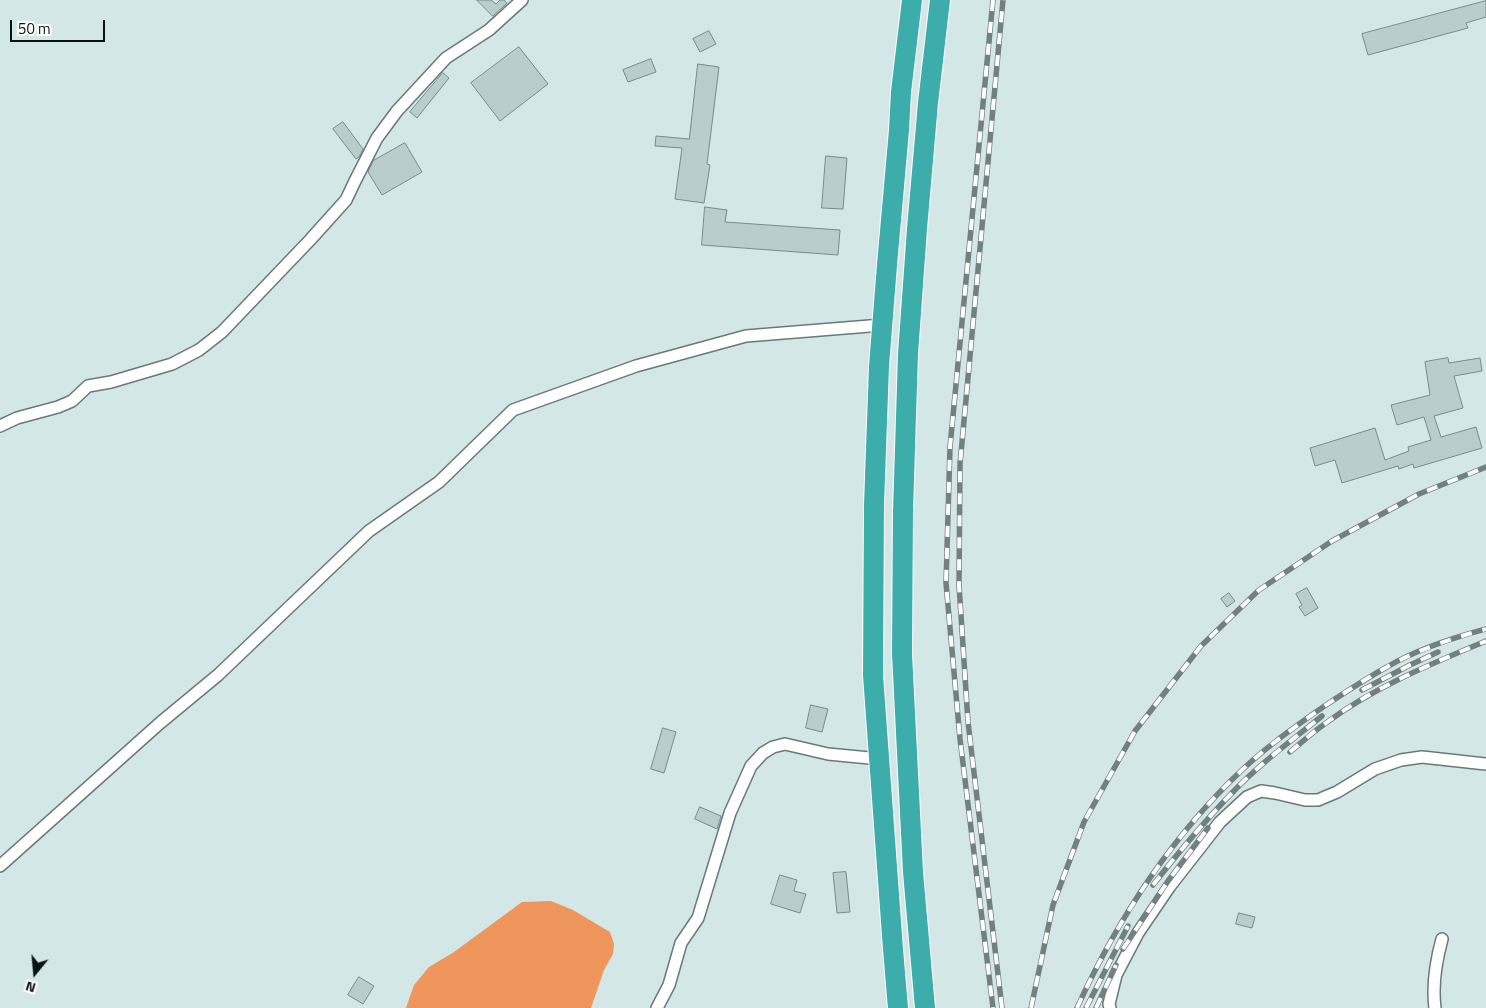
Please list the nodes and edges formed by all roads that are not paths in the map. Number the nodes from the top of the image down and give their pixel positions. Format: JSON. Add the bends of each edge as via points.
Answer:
{"nodes":[{"id":1,"x":522,"y":0,"type":"edge"},
{"id":2,"x":912,"y":0,"type":"edge"},
{"id":3,"x":940,"y":0,"type":"edge"},
{"id":4,"x":882,"y":325,"type":"junction"},
{"id":5,"x":0,"y":426,"type":"edge"},
{"id":6,"x":880,"y":758,"type":"junction"},
{"id":7,"x":1486,"y":764,"type":"edge"},
{"id":8,"x":0,"y":866,"type":"edge"},
{"id":9,"x":1442,"y":939,"type":"dead end"},
{"id":10,"x":657,"y":1008,"type":"edge"},
{"id":11,"x":898,"y":1008,"type":"edge"},
{"id":12,"x":925,"y":1008,"type":"edge"},
{"id":13,"x":1110,"y":1008,"type":"edge"},
{"id":14,"x":1435,"y":1008,"type":"edge"}],
"edges":[{"from":1,"to":5,"type":"street","via":[[489,30],[446,58],[396,111],[377,138],[346,200],[222,332],[199,350],[172,364],[88,386],[72,401]]},
{"from":2,"to":4,"type":"highway"},
{"from":3,"to":12,"type":"highway","via":[[914,267],[902,512],[903,681],[913,872]]},
{"from":4,"to":6,"type":"highway","via":[[873,590],[873,674]]},
{"from":4,"to":8,"type":"street","via":[[746,336],[636,366],[513,410],[439,482],[369,531],[218,675]]},
{"from":6,"to":10,"type":"street","via":[[828,754],[785,744],[763,752],[751,766],[730,813],[698,918],[681,943],[669,985]]},
{"from":6,"to":11,"type":"highway"},
{"from":7,"to":13,"type":"street","via":[[1422,757],[1375,768],[1318,800],[1261,792],[1247,797],[1220,822],[1138,933],[1116,975]]},
{"from":9,"to":14,"type":"street","via":[[1436,960]]}]}
